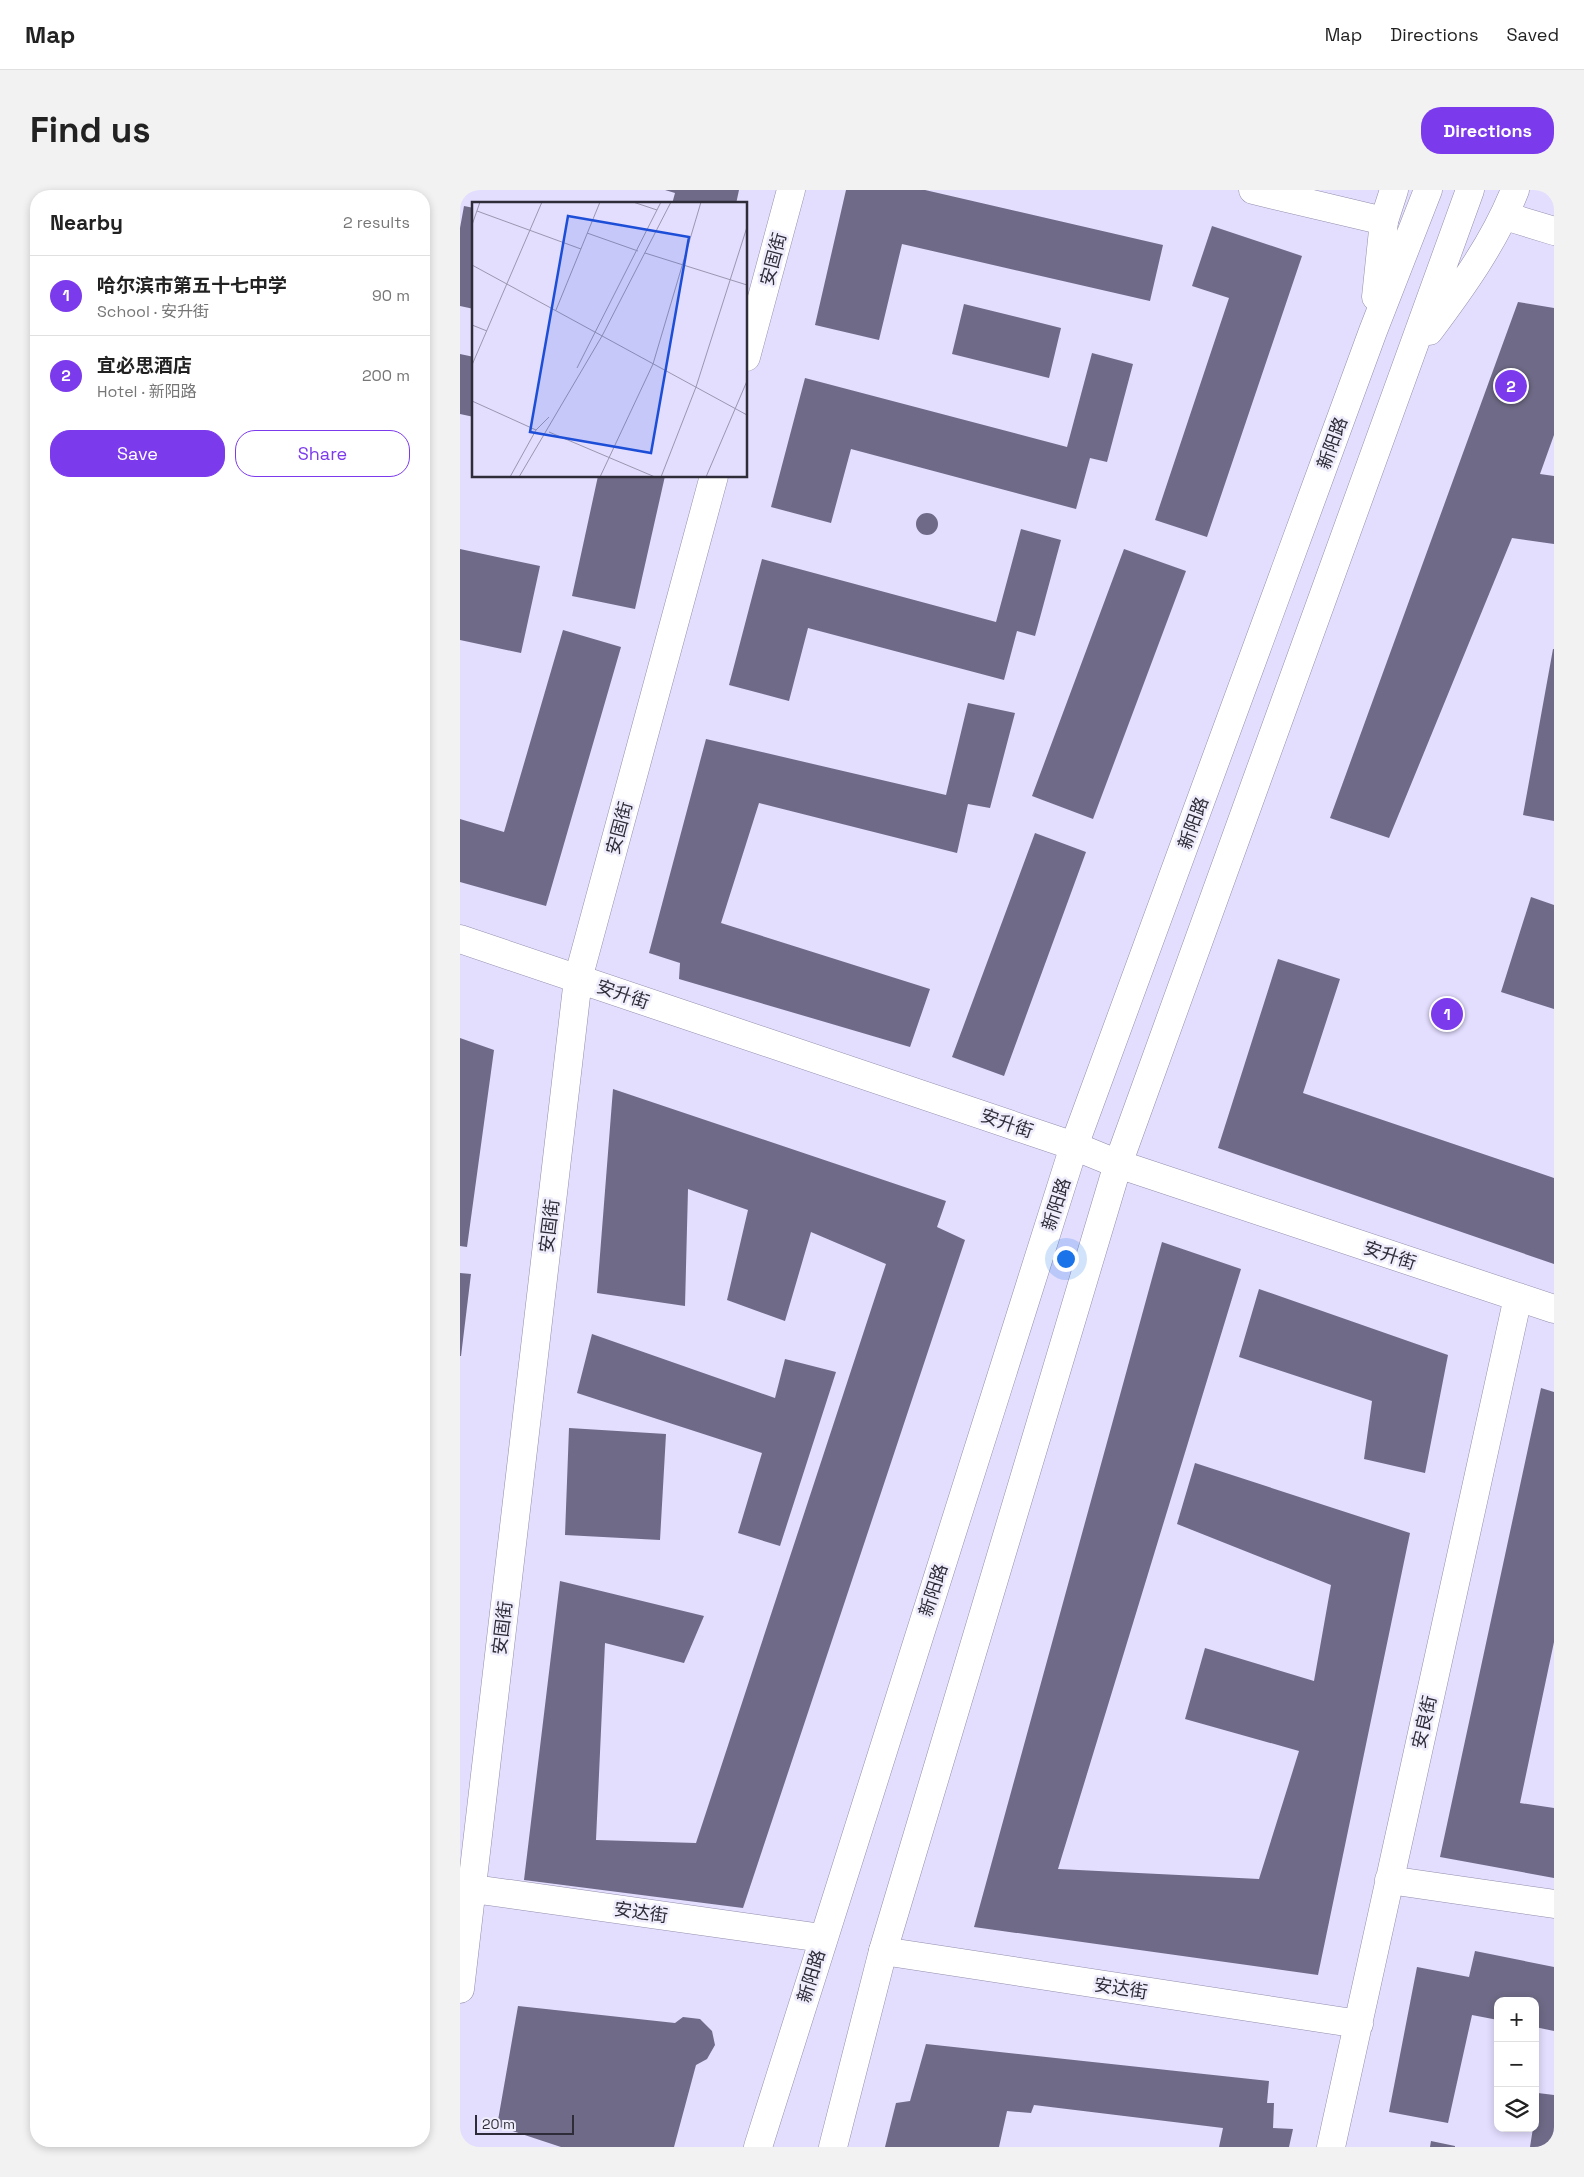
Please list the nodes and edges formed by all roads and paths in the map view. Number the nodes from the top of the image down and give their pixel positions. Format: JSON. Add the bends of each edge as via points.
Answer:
{"nodes":[{"id":1,"x":791,"y":190,"type":"edge"},
{"id":2,"x":1253,"y":190,"type":"edge"},
{"id":3,"x":1394,"y":190,"type":"edge"},
{"id":4,"x":1428,"y":190,"type":"edge"},
{"id":5,"x":1470,"y":190,"type":"edge"},
{"id":6,"x":1515,"y":190,"type":"edge"},
{"id":7,"x":1505,"y":216,"type":"junction"},
{"id":8,"x":1384,"y":222,"type":"junction"},
{"id":9,"x":1554,"y":232,"type":"edge"},
{"id":10,"x":1373,"y":331,"type":"junction"},
{"id":11,"x":748,"y":350,"type":"edge"},
{"id":12,"x":1413,"y":352,"type":"junction"},
{"id":13,"x":713,"y":478,"type":"edge"},
{"id":14,"x":460,"y":938,"type":"edge"},
{"id":15,"x":578,"y":979,"type":"junction"},
{"id":16,"x":1074,"y":1146,"type":"junction"},
{"id":17,"x":1118,"y":1164,"type":"junction"},
{"id":18,"x":1518,"y":1297,"type":"junction"},
{"id":19,"x":1554,"y":1309,"type":"edge"},
{"id":20,"x":1388,"y":1880,"type":"junction"},
{"id":21,"x":466,"y":1888,"type":"edge"},
{"id":22,"x":1554,"y":1904,"type":"edge"},
{"id":23,"x":822,"y":1938,"type":"junction"},
{"id":24,"x":883,"y":1950,"type":"junction"},
{"id":25,"x":460,"y":1990,"type":"edge"},
{"id":26,"x":1359,"y":2024,"type":"junction"},
{"id":27,"x":758,"y":2147,"type":"edge"},
{"id":28,"x":833,"y":2147,"type":"edge"},
{"id":29,"x":1331,"y":2147,"type":"edge"}],
"edges":[{"from":1,"to":11,"type":"main road","name":"安固街"},
{"from":2,"to":8,"type":"main road"},
{"from":3,"to":8,"type":"main road","name":"新阳路"},
{"from":4,"to":10,"type":"main road","name":"新阳路"},
{"from":5,"to":12,"type":"main road"},
{"from":6,"to":7,"type":"main road"},
{"from":7,"to":9,"type":"main road"},
{"from":7,"to":12,"type":"main road","via":[[1463,286]]},
{"from":8,"to":10,"type":"main road","name":"新阳路"},
{"from":10,"to":16,"type":"main road","name":"新阳路"},
{"from":12,"to":17,"type":"main road"},
{"from":13,"to":15,"type":"main road","name":"安固街"},
{"from":14,"to":15,"type":"main road","name":"安升街"},
{"from":15,"to":16,"type":"main road","name":"安升街"},
{"from":15,"to":21,"type":"main road","name":"安固街"},
{"from":16,"to":17,"type":"main road","name":"安升街"},
{"from":16,"to":23,"type":"main road","name":"新阳路"},
{"from":17,"to":18,"type":"main road","name":"安升街"},
{"from":17,"to":24,"type":"main road"},
{"from":18,"to":19,"type":"main road","name":"安升街"},
{"from":18,"to":20,"type":"main road","name":"安良街"},
{"from":20,"to":22,"type":"main road"},
{"from":20,"to":26,"type":"main road","name":"安良街"},
{"from":21,"to":23,"type":"main road","name":"安达街"},
{"from":21,"to":25,"type":"main road","name":"安固街"},
{"from":23,"to":27,"type":"main road","name":"新阳路"},
{"from":24,"to":26,"type":"main road","name":"安达街"},
{"from":24,"to":28,"type":"main road"},
{"from":26,"to":29,"type":"main road","name":"安良街"}]}
